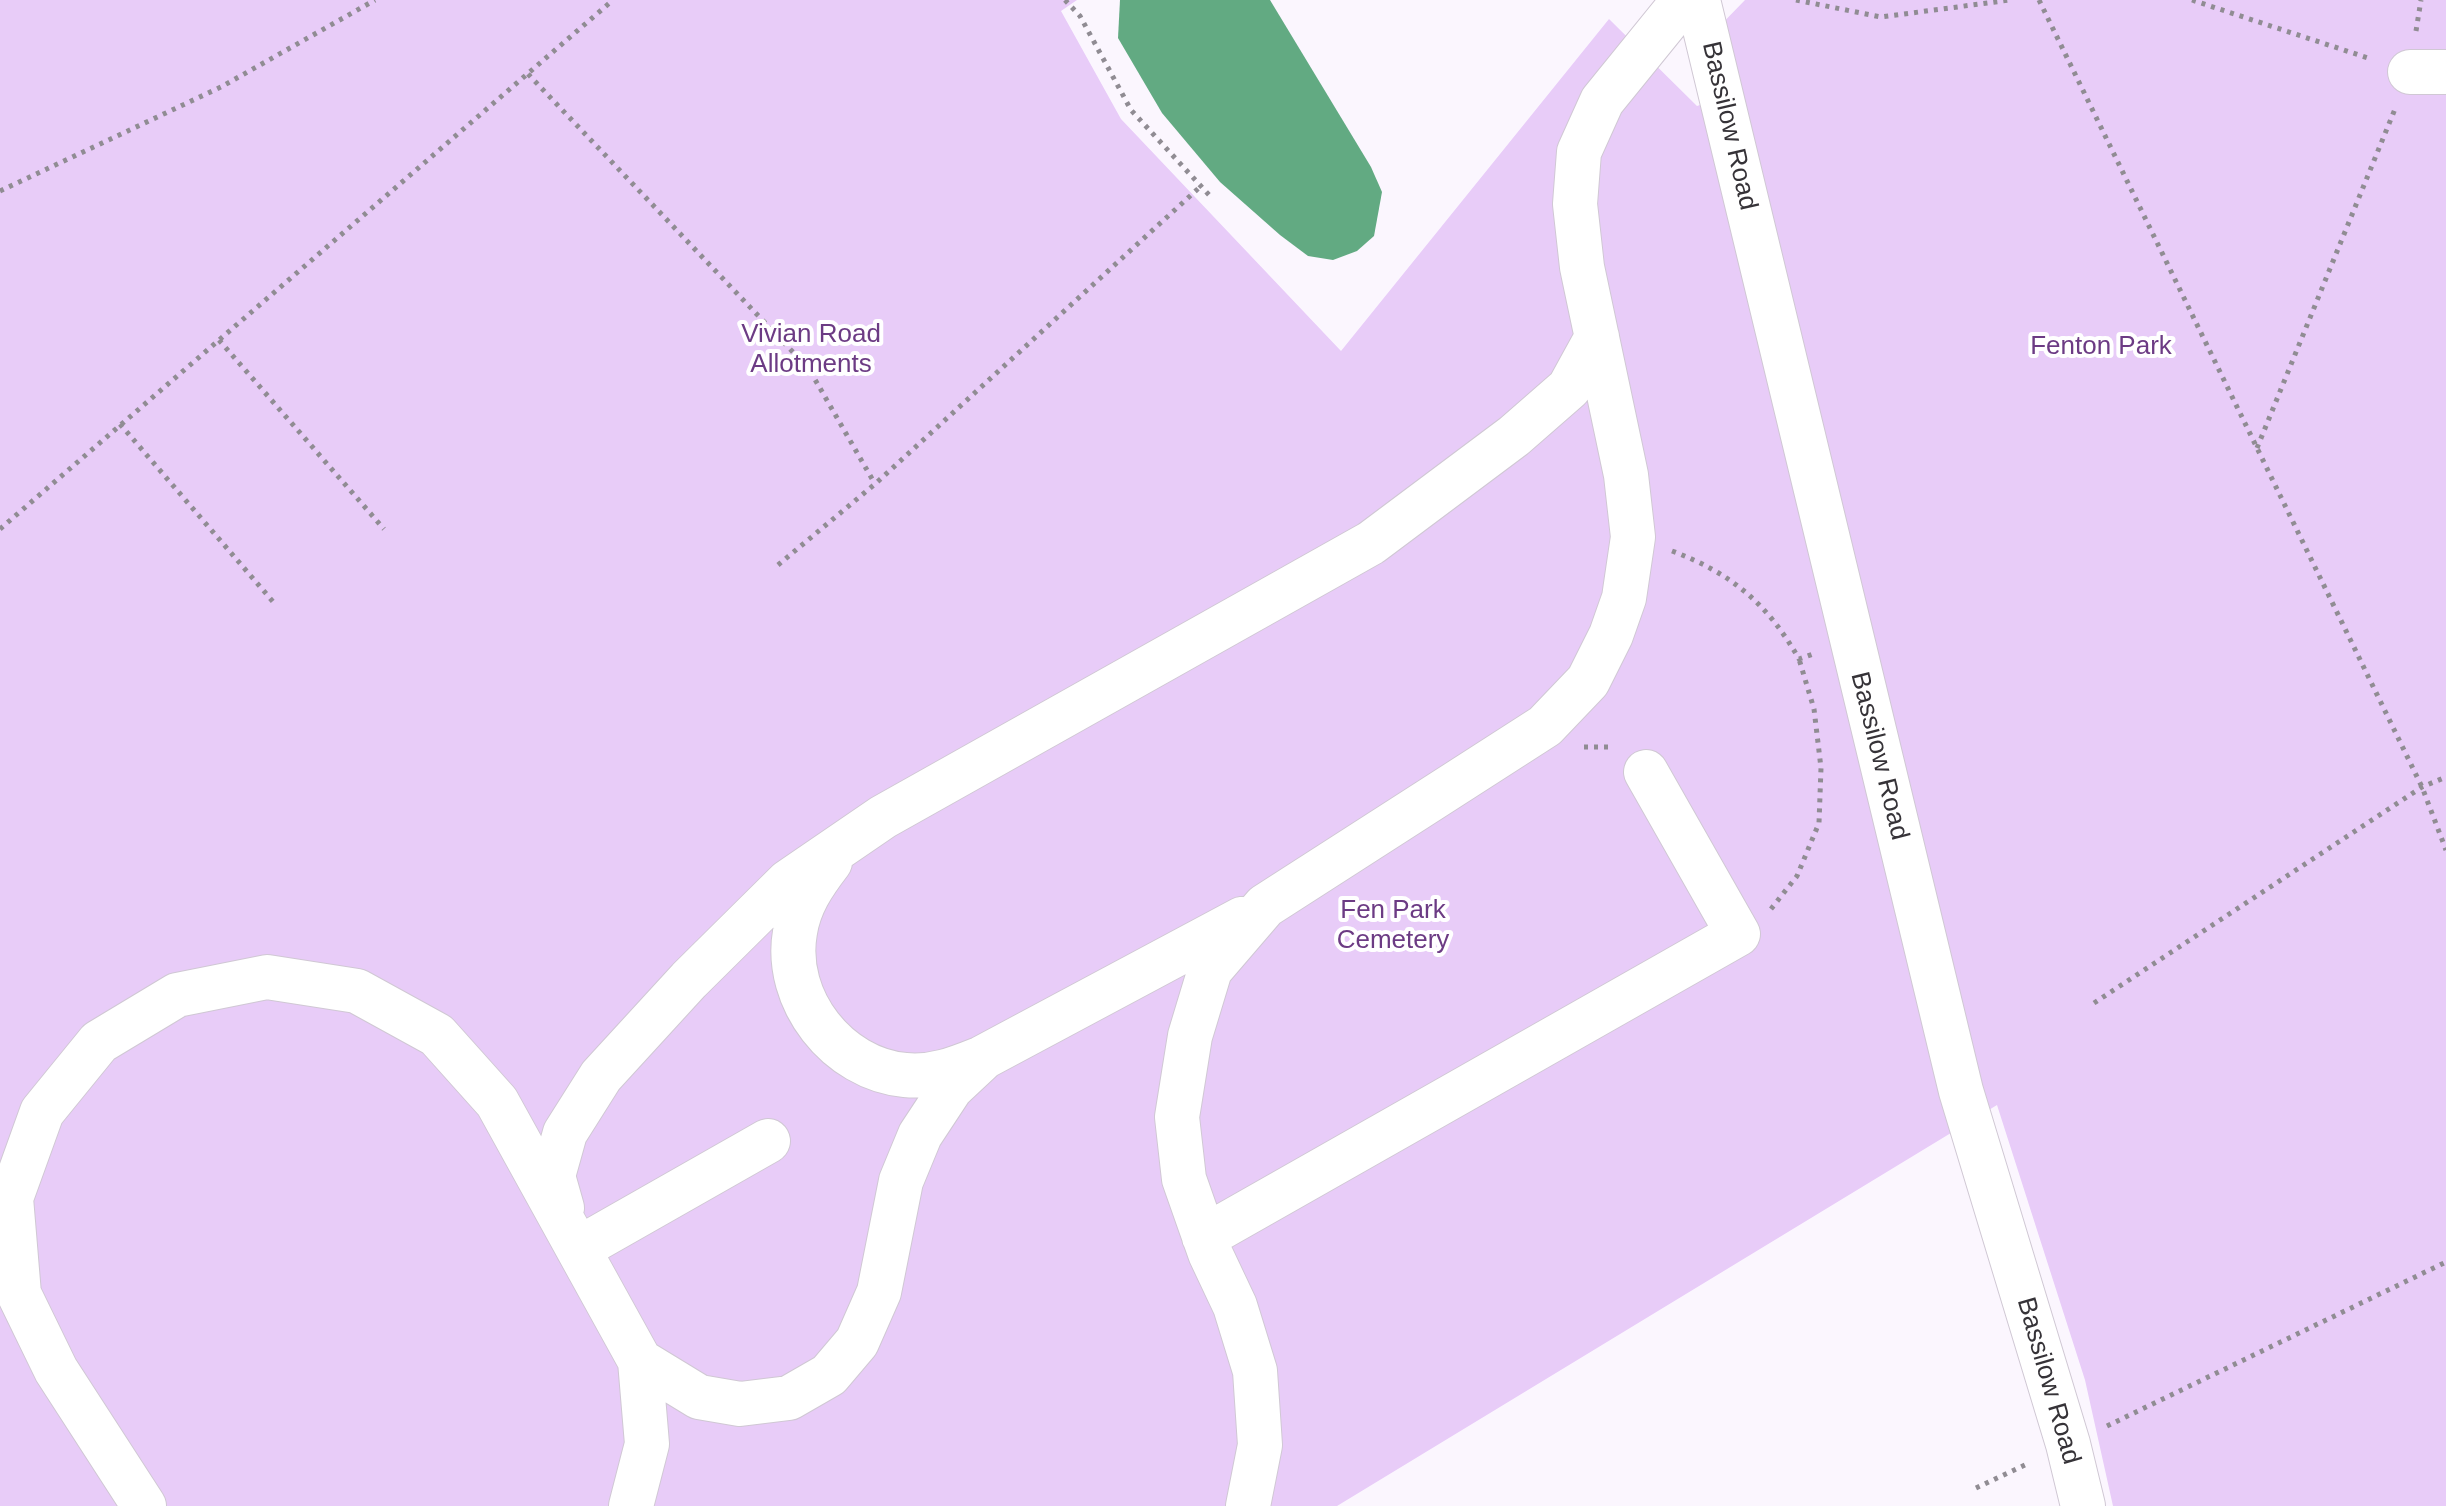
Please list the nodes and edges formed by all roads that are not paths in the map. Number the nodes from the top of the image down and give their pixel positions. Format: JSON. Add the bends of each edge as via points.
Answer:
{"nodes":[{"id":1,"x":1684,"y":0,"type":"edge"},
{"id":2,"x":1698,"y":0,"type":"edge"},
{"id":3,"x":1597,"y":337,"type":"junction"},
{"id":4,"x":1646,"y":772,"type":"road end"},
{"id":5,"x":856,"y":834,"type":"junction"},
{"id":6,"x":1265,"y":906,"type":"junction"},
{"id":7,"x":982,"y":1058,"type":"junction"},
{"id":8,"x":768,"y":1141,"type":"dead end"},
{"id":9,"x":1204,"y":1237,"type":"junction"},
{"id":10,"x":573,"y":1240,"type":"junction"},
{"id":11,"x":640,"y":1361,"type":"junction"},
{"id":12,"x":647,"y":1444,"type":"junction"},
{"id":13,"x":144,"y":1506,"type":"edge"},
{"id":14,"x":631,"y":1506,"type":"edge"},
{"id":15,"x":655,"y":1506,"type":"edge"},
{"id":16,"x":1248,"y":1506,"type":"edge"},
{"id":17,"x":2083,"y":1506,"type":"edge"}],
"edges":[{"from":1,"to":3,"type":"street","via":[[1602,101],[1579,152],[1575,204]]},
{"from":2,"to":17,"type":"street","name":"Bassilow Road","via":[[1961,1091]]},
{"from":3,"to":5,"type":"street","via":[[1569,388],[1371,543]]},
{"from":3,"to":6,"type":"street","via":[[1626,475],[1633,537],[1624,598],[1588,681],[1545,726]]},
{"from":4,"to":9,"type":"street","via":[[1738,934]]},
{"from":5,"to":7,"type":"street","via":[[806,895],[794,934],[795,973],[808,1011],[833,1042],[866,1065],[905,1075],[945,1073]]},
{"from":5,"to":10,"type":"street","via":[[788,882],[601,1076],[565,1133],[553,1176]]},
{"from":6,"to":7,"type":"street"},
{"from":6,"to":9,"type":"street","via":[[1210,970],[1190,1036],[1177,1117],[1184,1179]]},
{"from":7,"to":11,"type":"street","via":[[951,1088],[920,1135],[901,1181],[879,1292],[857,1342],[829,1375],[789,1398],[740,1404],[699,1397]]},
{"from":8,"to":10,"type":"street"},
{"from":9,"to":16,"type":"street","via":[[1235,1306],[1255,1371],[1260,1445]]},
{"from":10,"to":11,"type":"street"},
{"from":10,"to":13,"type":"street","via":[[497,1102],[437,1035],[357,991],[267,977],[177,995],[99,1042],[42,1112],[11,1198],[19,1294],[56,1370]]},
{"from":11,"to":12,"type":"street"},
{"from":12,"to":14,"type":"street"},
{"from":12,"to":15,"type":"street"}]}
